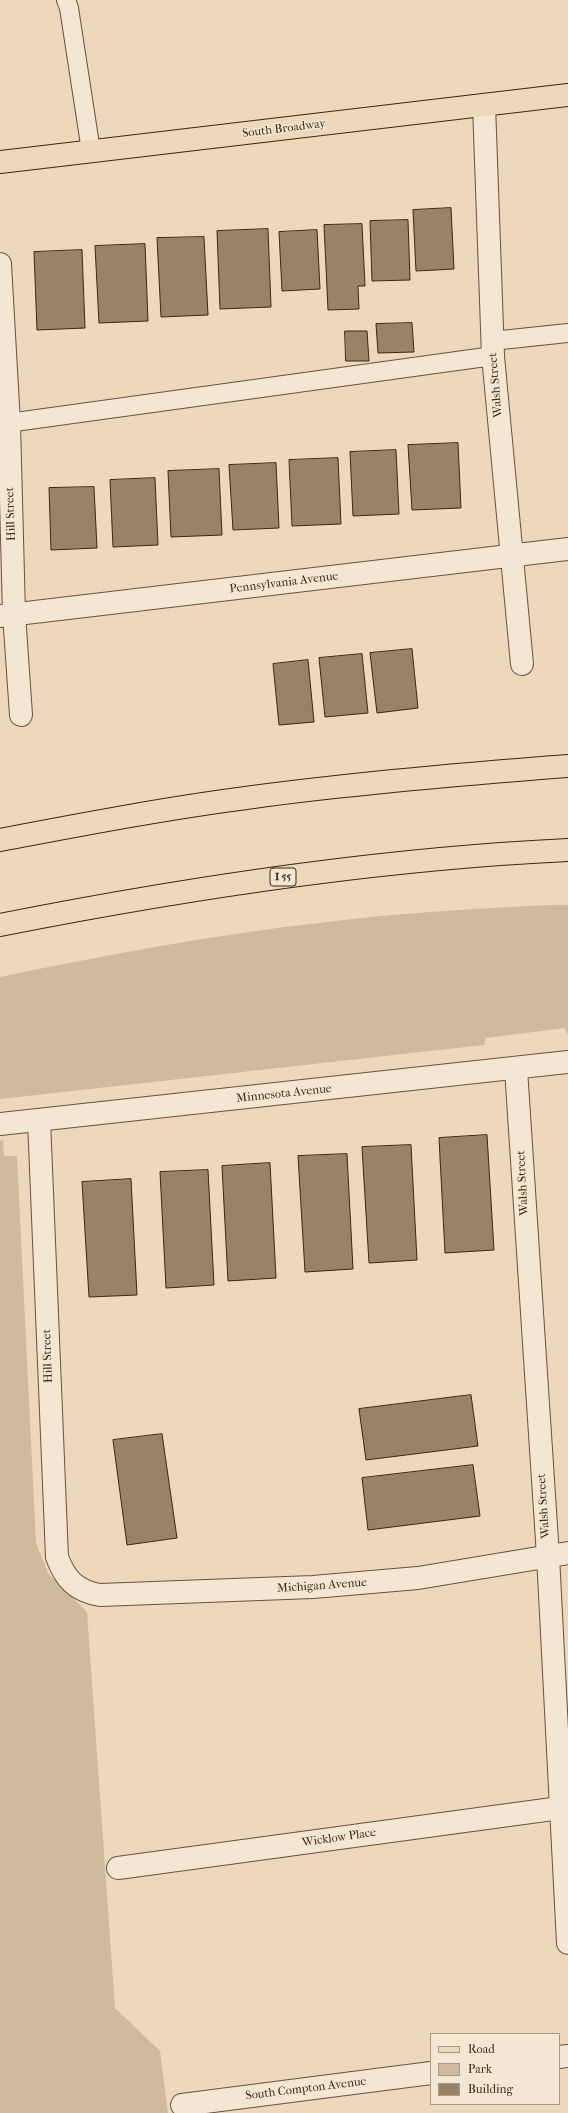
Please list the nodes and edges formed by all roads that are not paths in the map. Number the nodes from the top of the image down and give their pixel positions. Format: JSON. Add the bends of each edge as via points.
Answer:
{"nodes":[{"id":1,"x":66,"y":0,"type":"edge"},
{"id":2,"x":568,"y":95,"type":"edge"},
{"id":3,"x":484,"y":105,"type":"junction"},
{"id":4,"x":91,"y":151,"type":"junction"},
{"id":5,"x":0,"y":162,"type":"edge"},
{"id":6,"x":0,"y":264,"type":"edge"},
{"id":7,"x":568,"y":333,"type":"edge"},
{"id":8,"x":493,"y":349,"type":"junction"},
{"id":9,"x":4,"y":424,"type":"edge"},
{"id":10,"x":568,"y":549,"type":"edge"},
{"id":11,"x":513,"y":556,"type":"junction"},
{"id":12,"x":7,"y":615,"type":"edge"},
{"id":13,"x":522,"y":664,"type":"dead end"},
{"id":14,"x":21,"y":715,"type":"dead end"},
{"id":15,"x":568,"y":766,"type":"edge"},
{"id":16,"x":0,"y":840,"type":"edge"},
{"id":17,"x":568,"y":850,"type":"edge"},
{"id":18,"x":0,"y":925,"type":"edge"},
{"id":19,"x":568,"y":1062,"type":"edge"},
{"id":20,"x":516,"y":1069,"type":"junction"},
{"id":21,"x":39,"y":1120,"type":"junction"},
{"id":22,"x":0,"y":1124,"type":"edge"},
{"id":23,"x":558,"y":1554,"type":"edge"},
{"id":24,"x":75,"y":1586,"type":"joint"},
{"id":25,"x":564,"y":1808,"type":"edge"},
{"id":26,"x":118,"y":1868,"type":"dead end"},
{"id":27,"x":568,"y":1944,"type":"edge"},
{"id":28,"x":430,"y":2073,"type":"edge"},
{"id":29,"x":182,"y":2105,"type":"dead end"}],
"edges":[{"from":1,"to":4,"type":"lane"},
{"from":2,"to":3,"type":"main road","name":"South Broadway"},
{"from":3,"to":4,"type":"main road","name":"South Broadway"},
{"from":3,"to":8,"type":"street","name":"Walsh Street"},
{"from":4,"to":5,"type":"main road","name":"South Broadway"},
{"from":6,"to":9,"type":"street","name":"Hill Street"},
{"from":7,"to":8,"type":"lane"},
{"from":8,"to":9,"type":"lane"},
{"from":8,"to":11,"type":"street","name":"Walsh Street"},
{"from":9,"to":12,"type":"street","name":"Hill Street"},
{"from":10,"to":11,"type":"street","name":"Pennsylvania Avenue"},
{"from":11,"to":12,"type":"street","name":"Pennsylvania Avenue"},
{"from":11,"to":13,"type":"street","name":"Walsh Street"},
{"from":12,"to":14,"type":"street","name":"Hill Street"},
{"from":15,"to":16,"type":"main road","via":[[412,778],[251,797]]},
{"from":17,"to":18,"type":"main road","number":"I 55","via":[[372,866],[208,887]]},
{"from":19,"to":20,"type":"street","name":"Minnesota Avenue"},
{"from":20,"to":21,"type":"street","name":"Minnesota Avenue"},
{"from":20,"to":23,"type":"street","name":"Walsh Street"},
{"from":21,"to":22,"type":"street","name":"Minnesota Avenue"},
{"from":21,"to":24,"type":"street","name":"Hill Street","via":[[57,1557],[62,1573]]},
{"from":23,"to":24,"type":"street","name":"Michigan Avenue","via":[[418,1578],[314,1587],[100,1595],[87,1593]]},
{"from":23,"to":25,"type":"street","name":"Walsh Street"},
{"from":25,"to":26,"type":"street","name":"Wicklow Place"},
{"from":25,"to":27,"type":"street","name":"Walsh Street"},
{"from":28,"to":29,"type":"street","name":"South Compton Avenue"}]}
